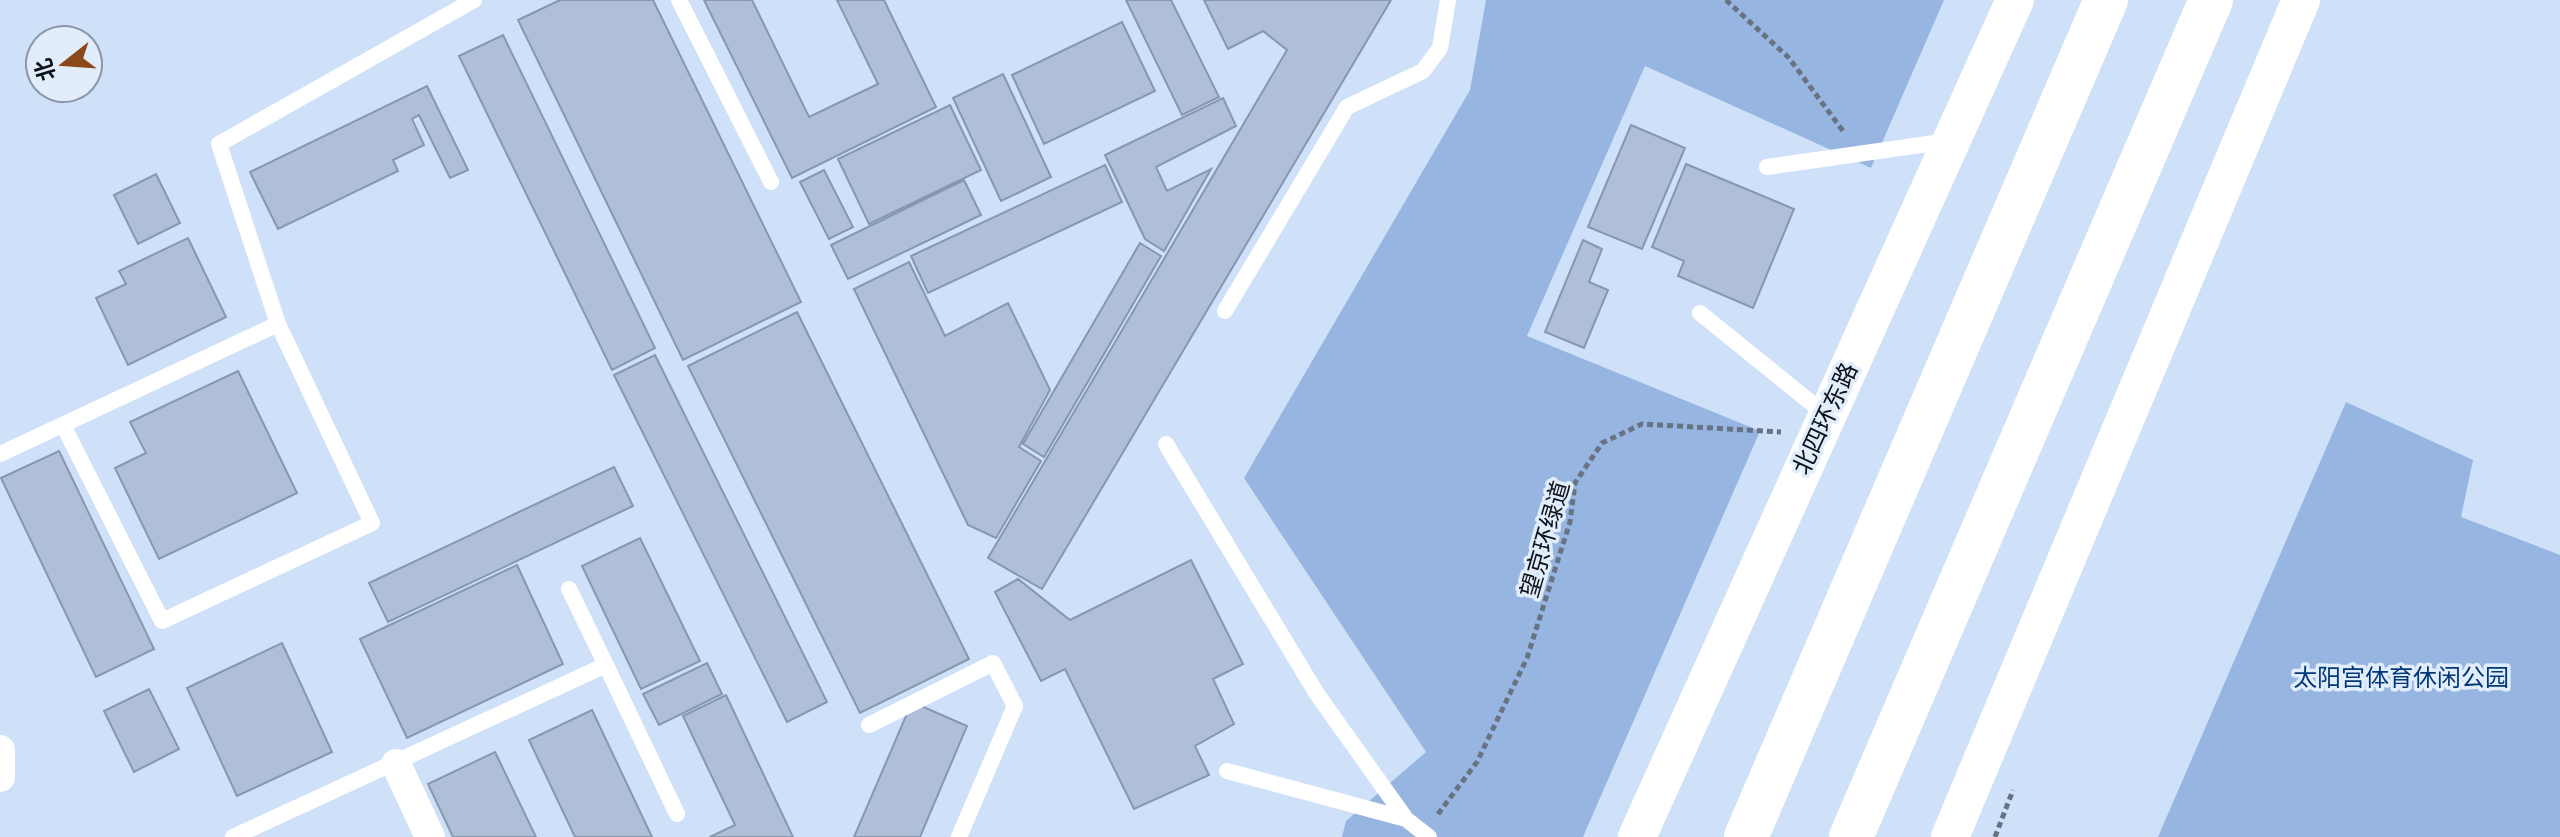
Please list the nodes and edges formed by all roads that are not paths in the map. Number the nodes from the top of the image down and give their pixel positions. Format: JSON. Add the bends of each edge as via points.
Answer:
{"nodes":[{"id":1,"x":474,"y":0,"type":"edge"},
{"id":2,"x":679,"y":0,"type":"edge"},
{"id":3,"x":1448,"y":0,"type":"edge"},
{"id":4,"x":2015,"y":0,"type":"edge"},
{"id":5,"x":2106,"y":0,"type":"edge"},
{"id":6,"x":2211,"y":0,"type":"edge"},
{"id":7,"x":2301,"y":0,"type":"edge"},
{"id":8,"x":1954,"y":141,"type":"junction"},
{"id":9,"x":1767,"y":167,"type":"dead end"},
{"id":10,"x":771,"y":182,"type":"dead end"},
{"id":11,"x":1225,"y":311,"type":"dead end"},
{"id":12,"x":1700,"y":313,"type":"dead end"},
{"id":13,"x":278,"y":324,"type":"junction"},
{"id":14,"x":1821,"y":424,"type":"junction"},
{"id":15,"x":63,"y":425,"type":"junction"},
{"id":16,"x":1166,"y":444,"type":"dead end"},
{"id":17,"x":0,"y":454,"type":"edge"},
{"id":18,"x":569,"y":589,"type":"dead end"},
{"id":19,"x":606,"y":665,"type":"junction"},
{"id":20,"x":869,"y":725,"type":"dead end"},
{"id":21,"x":0,"y":750,"type":"edge"},
{"id":22,"x":396,"y":764,"type":"junction"},
{"id":23,"x":1227,"y":771,"type":"dead end"},
{"id":24,"x":0,"y":777,"type":"edge"},
{"id":25,"x":677,"y":814,"type":"dead end"},
{"id":26,"x":1406,"y":819,"type":"junction"},
{"id":27,"x":1426,"y":835,"type":"edge"},
{"id":28,"x":233,"y":837,"type":"edge"},
{"id":29,"x":430,"y":837,"type":"edge"},
{"id":30,"x":959,"y":837,"type":"edge"},
{"id":31,"x":1637,"y":837,"type":"edge"},
{"id":32,"x":1746,"y":837,"type":"edge"},
{"id":33,"x":1851,"y":837,"type":"edge"},
{"id":34,"x":1950,"y":837,"type":"edge"}],
"edges":[{"from":1,"to":13,"type":"lane","via":[[219,144]]},
{"from":2,"to":10,"type":"lane"},
{"from":3,"to":11,"type":"lane","via":[[1440,48],[1423,71],[1347,107]]},
{"from":4,"to":8,"type":"street","name":"北四环东路"},
{"from":5,"to":32,"type":"highway"},
{"from":6,"to":33,"type":"highway"},
{"from":7,"to":34,"type":"street"},
{"from":8,"to":9,"type":"lane"},
{"from":8,"to":14,"type":"street","name":"北四环东路"},
{"from":12,"to":14,"type":"lane"},
{"from":13,"to":15,"type":"lane"},
{"from":13,"to":15,"type":"lane","via":[[372,523],[358,530],[162,621]]},
{"from":14,"to":31,"type":"street","name":"北四环东路"},
{"from":15,"to":17,"type":"lane"},
{"from":16,"to":26,"type":"lane","via":[[1317,694]]},
{"from":18,"to":19,"type":"lane"},
{"from":19,"to":22,"type":"lane"},
{"from":19,"to":25,"type":"lane"},
{"from":20,"to":30,"type":"lane","via":[[993,663],[1015,706]]},
{"from":21,"to":24,"type":"street"},
{"from":22,"to":28,"type":"lane"},
{"from":22,"to":29,"type":"street"},
{"from":23,"to":26,"type":"lane"},
{"from":26,"to":27,"type":"lane"}]}
